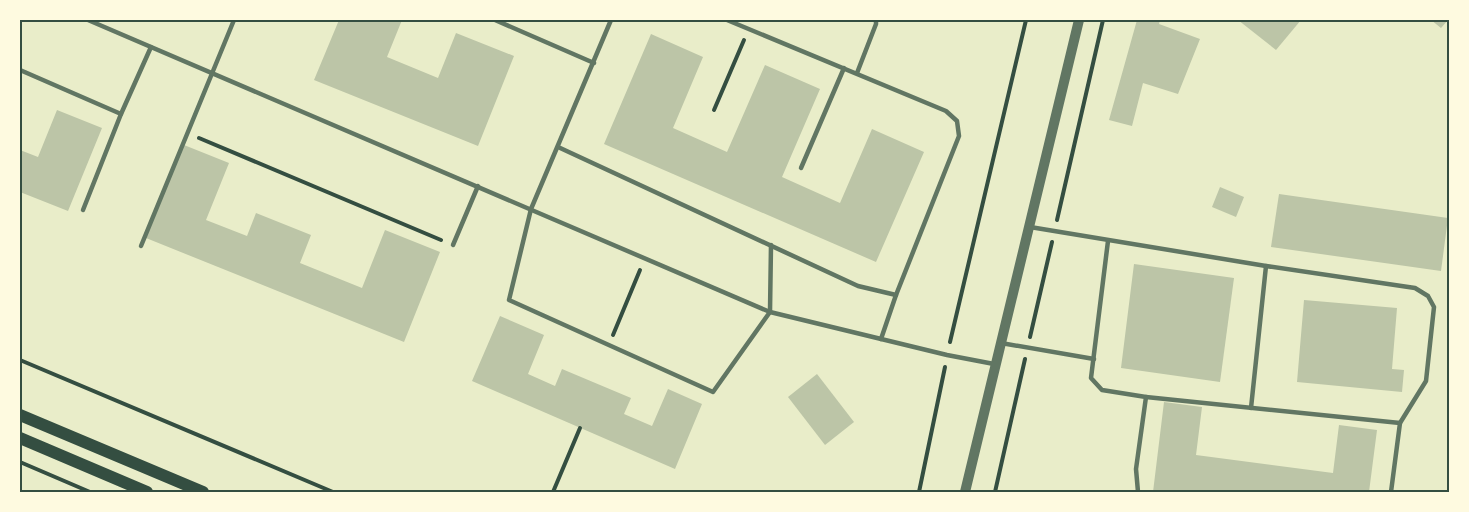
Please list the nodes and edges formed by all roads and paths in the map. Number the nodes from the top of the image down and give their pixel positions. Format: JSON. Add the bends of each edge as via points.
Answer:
{"nodes":[{"id":1,"x":88,"y":20,"type":"edge"},
{"id":2,"x":234,"y":20,"type":"edge"},
{"id":3,"x":495,"y":20,"type":"edge"},
{"id":4,"x":611,"y":20,"type":"edge"},
{"id":5,"x":727,"y":20,"type":"edge"},
{"id":6,"x":876,"y":20,"type":"edge"},
{"id":7,"x":1026,"y":20,"type":"edge"},
{"id":8,"x":1079,"y":20,"type":"edge"},
{"id":9,"x":1103,"y":20,"type":"edge"},
{"id":10,"x":749,"y":29,"type":"junction"},
{"id":11,"x":151,"y":46,"type":"junction"},
{"id":12,"x":594,"y":63,"type":"junction"},
{"id":13,"x":844,"y":68,"type":"junction"},
{"id":14,"x":20,"y":70,"type":"edge"},
{"id":15,"x":212,"y":73,"type":"junction"},
{"id":16,"x":857,"y":73,"type":"junction"},
{"id":17,"x":714,"y":110,"type":"dead end"},
{"id":18,"x":121,"y":114,"type":"junction"},
{"id":19,"x":187,"y":134,"type":"junction"},
{"id":20,"x":558,"y":147,"type":"junction"},
{"id":21,"x":801,"y":168,"type":"dead end"},
{"id":22,"x":478,"y":186,"type":"junction"},
{"id":23,"x":531,"y":209,"type":"junction"},
{"id":24,"x":83,"y":210,"type":"dead end"},
{"id":25,"x":1055,"y":226,"type":"dead end"},
{"id":26,"x":1030,"y":227,"type":"junction"},
{"id":27,"x":1108,"y":241,"type":"junction"},
{"id":28,"x":1052,"y":242,"type":"dead end"},
{"id":29,"x":453,"y":245,"type":"joint"},
{"id":30,"x":771,"y":245,"type":"junction"},
{"id":31,"x":141,"y":246,"type":"dead end"},
{"id":32,"x":645,"y":258,"type":"junction"},
{"id":33,"x":1266,"y":266,"type":"junction"},
{"id":34,"x":896,"y":295,"type":"junction"},
{"id":35,"x":770,"y":312,"type":"junction"},
{"id":36,"x":881,"y":339,"type":"junction"},
{"id":37,"x":1029,"y":340,"type":"dead end"},
{"id":38,"x":1002,"y":343,"type":"junction"},
{"id":39,"x":609,"y":345,"type":"junction"},
{"id":40,"x":948,"y":350,"type":"dead end"},
{"id":41,"x":1025,"y":358,"type":"dead end"},
{"id":42,"x":1094,"y":358,"type":"junction"},
{"id":43,"x":947,"y":359,"type":"dead end"},
{"id":44,"x":20,"y":360,"type":"edge"},
{"id":45,"x":996,"y":365,"type":"junction"},
{"id":46,"x":1146,"y":397,"type":"junction"},
{"id":47,"x":1251,"y":408,"type":"junction"},
{"id":48,"x":20,"y":415,"type":"edge"},
{"id":49,"x":1400,"y":423,"type":"junction"},
{"id":50,"x":580,"y":428,"type":"dead end"},
{"id":51,"x":20,"y":438,"type":"edge"},
{"id":52,"x":20,"y":462,"type":"edge"},
{"id":53,"x":90,"y":492,"type":"edge"},
{"id":54,"x":147,"y":492,"type":"edge"},
{"id":55,"x":203,"y":492,"type":"edge"},
{"id":56,"x":333,"y":492,"type":"edge"},
{"id":57,"x":554,"y":492,"type":"edge"},
{"id":58,"x":919,"y":492,"type":"edge"},
{"id":59,"x":965,"y":492,"type":"edge"},
{"id":60,"x":995,"y":492,"type":"edge"},
{"id":61,"x":1138,"y":492,"type":"edge"},
{"id":62,"x":1391,"y":492,"type":"edge"}],
"edges":[{"from":1,"to":11,"type":"lane"},
{"from":2,"to":15,"type":"lane"},
{"from":3,"to":12,"type":"lane"},
{"from":4,"to":12,"type":"lane"},
{"from":5,"to":10,"type":"lane"},
{"from":6,"to":16,"type":"lane"},
{"from":7,"to":40,"type":"path"},
{"from":8,"to":26,"type":"street"},
{"from":9,"to":25,"type":"path"},
{"from":10,"to":13,"type":"lane"},
{"from":10,"to":17,"type":"path"},
{"from":11,"to":15,"type":"lane"},
{"from":11,"to":18,"type":"lane"},
{"from":12,"to":20,"type":"lane"},
{"from":13,"to":16,"type":"lane"},
{"from":13,"to":21,"type":"lane"},
{"from":14,"to":18,"type":"lane"},
{"from":15,"to":19,"type":"lane"},
{"from":15,"to":22,"type":"lane"},
{"from":16,"to":34,"type":"lane","via":[[946,111],[957,121],[958,136]]},
{"from":18,"to":24,"type":"lane"},
{"from":19,"to":29,"type":"path"},
{"from":19,"to":31,"type":"lane"},
{"from":20,"to":23,"type":"lane"},
{"from":20,"to":30,"type":"lane"},
{"from":22,"to":23,"type":"lane"},
{"from":22,"to":29,"type":"lane"},
{"from":23,"to":32,"type":"lane"},
{"from":23,"to":39,"type":"lane","via":[[509,300]]},
{"from":26,"to":27,"type":"lane"},
{"from":26,"to":38,"type":"street"},
{"from":27,"to":33,"type":"lane"},
{"from":27,"to":42,"type":"lane"},
{"from":28,"to":37,"type":"path"},
{"from":30,"to":34,"type":"lane","via":[[858,286]]},
{"from":30,"to":35,"type":"lane"},
{"from":32,"to":35,"type":"lane"},
{"from":32,"to":39,"type":"path"},
{"from":33,"to":47,"type":"lane"},
{"from":33,"to":49,"type":"lane","via":[[1415,288],[1428,296],[1434,307],[1426,381]]},
{"from":34,"to":36,"type":"lane"},
{"from":35,"to":36,"type":"lane"},
{"from":35,"to":39,"type":"lane","via":[[713,392]]},
{"from":36,"to":45,"type":"lane"},
{"from":38,"to":42,"type":"lane"},
{"from":38,"to":45,"type":"street"},
{"from":41,"to":60,"type":"path"},
{"from":42,"to":46,"type":"lane","via":[[1092,378],[1102,390]]},
{"from":43,"to":58,"type":"path"},
{"from":44,"to":56,"type":"path"},
{"from":45,"to":59,"type":"street"},
{"from":46,"to":47,"type":"lane"},
{"from":46,"to":61,"type":"lane","via":[[1136,469]]},
{"from":47,"to":49,"type":"lane"},
{"from":48,"to":55,"type":"main road"},
{"from":49,"to":62,"type":"lane"},
{"from":50,"to":57,"type":"path"},
{"from":51,"to":54,"type":"main road"},
{"from":52,"to":53,"type":"path"}]}
